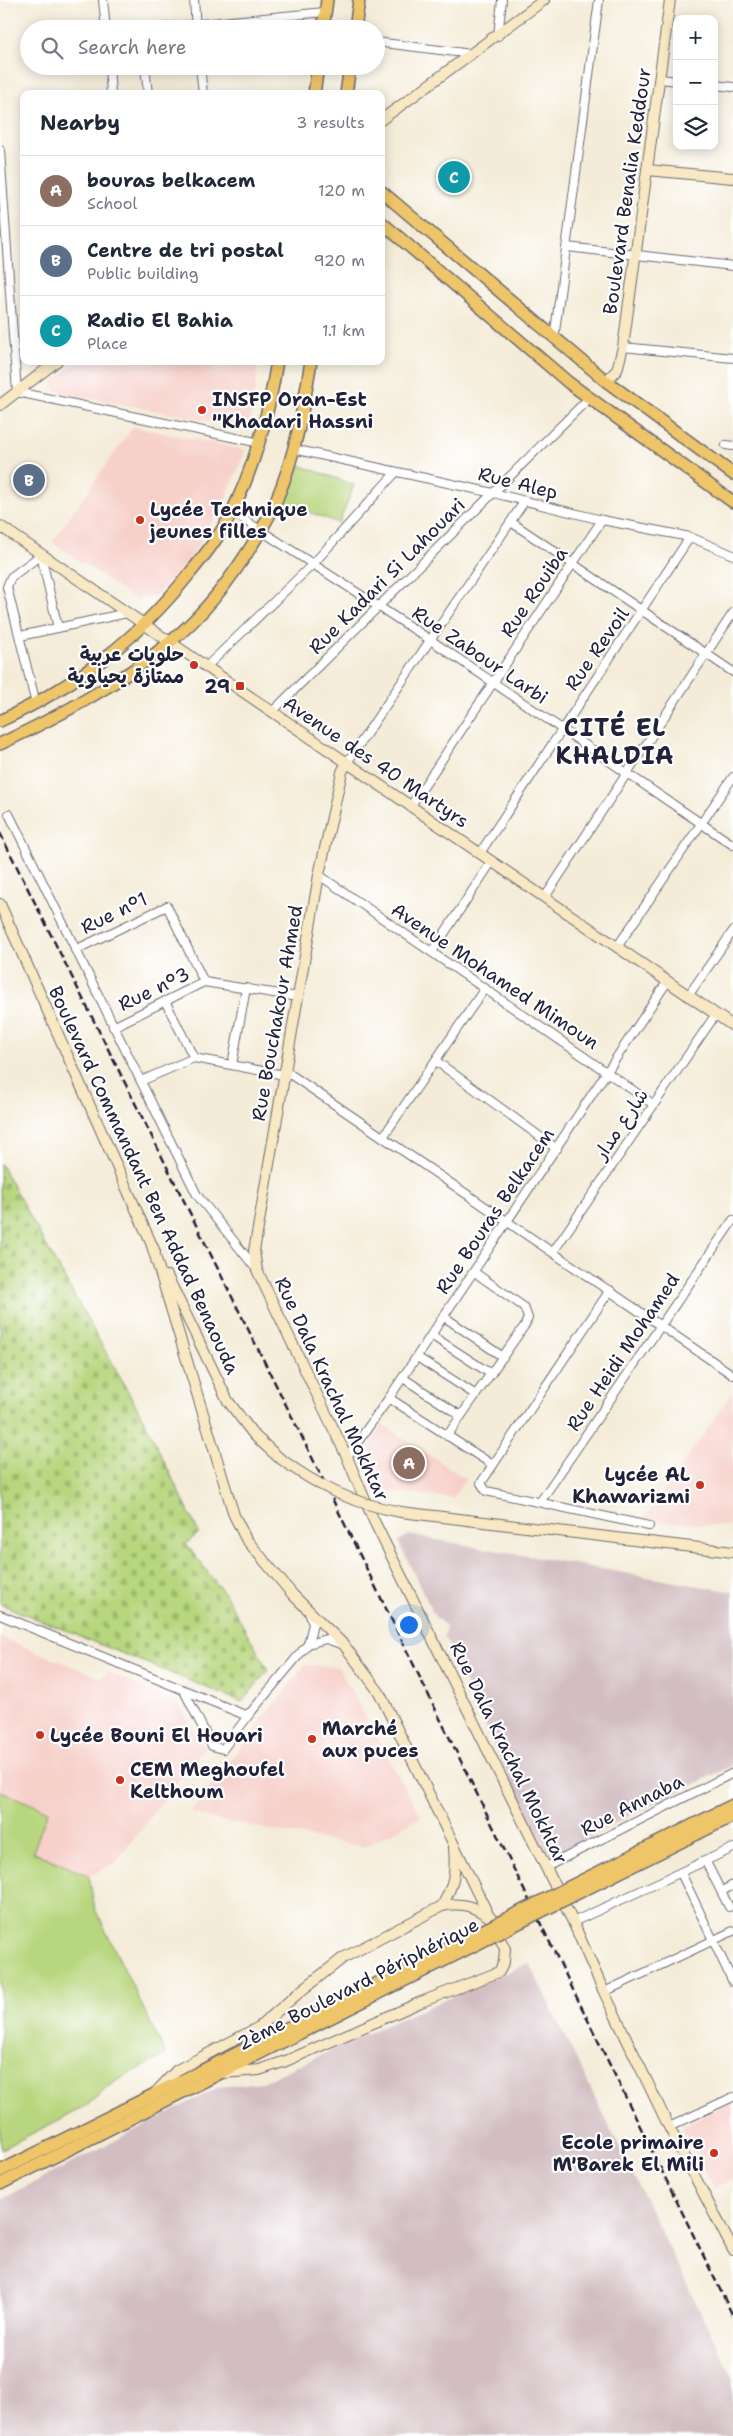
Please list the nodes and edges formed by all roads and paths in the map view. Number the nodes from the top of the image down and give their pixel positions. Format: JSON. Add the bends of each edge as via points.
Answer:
{"nodes":[{"id":1,"x":103,"y":0,"type":"edge"},
{"id":2,"x":194,"y":0,"type":"edge"},
{"id":3,"x":359,"y":0,"type":"edge"},
{"id":4,"x":502,"y":0,"type":"edge"},
{"id":5,"x":544,"y":0,"type":"edge"},
{"id":6,"x":599,"y":0,"type":"edge"},
{"id":7,"x":670,"y":0,"type":"edge"},
{"id":8,"x":326,"y":6,"type":"edge"},
{"id":9,"x":105,"y":20,"type":"edge"},
{"id":10,"x":196,"y":20,"type":"edge"},
{"id":11,"x":235,"y":20,"type":"edge"},
{"id":12,"x":324,"y":20,"type":"edge"},
{"id":13,"x":356,"y":20,"type":"edge"},
{"id":14,"x":498,"y":36,"type":"junction"},
{"id":15,"x":385,"y":43,"type":"edge"},
{"id":16,"x":472,"y":54,"type":"junction"},
{"id":17,"x":109,"y":75,"type":"edge"},
{"id":18,"x":146,"y":75,"type":"edge"},
{"id":19,"x":201,"y":75,"type":"edge"},
{"id":20,"x":317,"y":75,"type":"edge"},
{"id":21,"x":349,"y":75,"type":"edge"},
{"id":22,"x":661,"y":79,"type":"junction"},
{"id":23,"x":673,"y":80,"type":"edge"},
{"id":24,"x":718,"y":85,"type":"edge"},
{"id":25,"x":733,"y":87,"type":"edge"},
{"id":26,"x":111,"y":90,"type":"edge"},
{"id":27,"x":148,"y":90,"type":"edge"},
{"id":28,"x":203,"y":90,"type":"edge"},
{"id":29,"x":315,"y":90,"type":"edge"},
{"id":30,"x":347,"y":90,"type":"edge"},
{"id":31,"x":385,"y":117,"type":"edge"},
{"id":32,"x":0,"y":150,"type":"edge"},
{"id":33,"x":648,"y":170,"type":"junction"},
{"id":34,"x":733,"y":178,"type":"edge"},
{"id":35,"x":385,"y":194,"type":"edge"},
{"id":36,"x":385,"y":225,"type":"edge"},
{"id":37,"x":567,"y":246,"type":"junction"},
{"id":38,"x":635,"y":256,"type":"junction"},
{"id":39,"x":733,"y":266,"type":"edge"},
{"id":40,"x":554,"y":339,"type":"junction"},
{"id":41,"x":623,"y":347,"type":"junction"},
{"id":42,"x":733,"y":358,"type":"edge"},
{"id":43,"x":53,"y":365,"type":"edge"},
{"id":44,"x":277,"y":365,"type":"edge"},
{"id":45,"x":310,"y":365,"type":"edge"},
{"id":46,"x":606,"y":381,"type":"junction"},
{"id":47,"x":17,"y":392,"type":"junction"},
{"id":48,"x":588,"y":399,"type":"junction"},
{"id":49,"x":0,"y":405,"type":"edge"},
{"id":50,"x":260,"y":443,"type":"junction"},
{"id":51,"x":293,"y":449,"type":"junction"},
{"id":52,"x":396,"y":472,"type":"junction"},
{"id":53,"x":733,"y":474,"type":"edge"},
{"id":54,"x":493,"y":493,"type":"junction"},
{"id":55,"x":524,"y":502,"type":"junction"},
{"id":56,"x":733,"y":502,"type":"edge"},
{"id":57,"x":232,"y":512,"type":"junction"},
{"id":58,"x":602,"y":520,"type":"junction"},
{"id":59,"x":512,"y":522,"type":"junction"},
{"id":60,"x":0,"y":526,"type":"edge"},
{"id":61,"x":261,"y":531,"type":"junction"},
{"id":62,"x":690,"y":538,"type":"junction"},
{"id":63,"x":40,"y":555,"type":"junction"},
{"id":64,"x":733,"y":555,"type":"edge"},
{"id":65,"x":312,"y":564,"type":"junction"},
{"id":66,"x":573,"y":564,"type":"junction"},
{"id":67,"x":378,"y":608,"type":"junction"},
{"id":68,"x":643,"y":611,"type":"junction"},
{"id":69,"x":127,"y":613,"type":"junction"},
{"id":70,"x":733,"y":614,"type":"edge"},
{"id":71,"x":144,"y":625,"type":"junction"},
{"id":72,"x":58,"y":628,"type":"junction"},
{"id":73,"x":20,"y":636,"type":"junction"},
{"id":74,"x":429,"y":639,"type":"junction"},
{"id":75,"x":170,"y":642,"type":"junction"},
{"id":76,"x":707,"y":654,"type":"junction"},
{"id":77,"x":206,"y":667,"type":"junction"},
{"id":78,"x":733,"y":672,"type":"edge"},
{"id":79,"x":492,"y":682,"type":"junction"},
{"id":80,"x":36,"y":704,"type":"junction"},
{"id":81,"x":272,"y":712,"type":"junction"},
{"id":82,"x":0,"y":721,"type":"edge"},
{"id":83,"x":562,"y":729,"type":"junction"},
{"id":84,"x":0,"y":744,"type":"edge"},
{"id":85,"x":346,"y":764,"type":"junction"},
{"id":86,"x":626,"y":773,"type":"junction"},
{"id":87,"x":733,"y":777,"type":"edge"},
{"id":88,"x":410,"y":807,"type":"junction"},
{"id":89,"x":9,"y":814,"type":"dead end"},
{"id":90,"x":701,"y":823,"type":"junction"},
{"id":91,"x":733,"y":845,"type":"edge"},
{"id":92,"x":480,"y":853,"type":"junction"},
{"id":93,"x":492,"y":861,"type":"junction"},
{"id":94,"x":319,"y":875,"type":"junction"},
{"id":95,"x":545,"y":897,"type":"junction"},
{"id":96,"x":0,"y":904,"type":"edge"},
{"id":97,"x":0,"y":920,"type":"edge"},
{"id":98,"x":733,"y":931,"type":"edge"},
{"id":99,"x":14,"y":938,"type":"junction"},
{"id":100,"x":617,"y":947,"type":"junction"},
{"id":101,"x":75,"y":950,"type":"junction"},
{"id":102,"x":432,"y":952,"type":"junction"},
{"id":103,"x":204,"y":982,"type":"junction"},
{"id":104,"x":668,"y":982,"type":"junction"},
{"id":105,"x":246,"y":988,"type":"junction"},
{"id":106,"x":485,"y":988,"type":"junction"},
{"id":107,"x":688,"y":996,"type":"junction"},
{"id":108,"x":298,"y":997,"type":"junction"},
{"id":109,"x":165,"y":1002,"type":"junction"},
{"id":110,"x":716,"y":1014,"type":"junction"},
{"id":111,"x":733,"y":1026,"type":"edge"},
{"id":112,"x":113,"y":1027,"type":"junction"},
{"id":113,"x":194,"y":1058,"type":"junction"},
{"id":114,"x":436,"y":1061,"type":"junction"},
{"id":115,"x":232,"y":1065,"type":"junction"},
{"id":116,"x":284,"y":1072,"type":"junction"},
{"id":117,"x":608,"y":1072,"type":"junction"},
{"id":118,"x":141,"y":1081,"type":"junction"},
{"id":119,"x":653,"y":1104,"type":"junction"},
{"id":120,"x":383,"y":1137,"type":"junction"},
{"id":121,"x":557,"y":1150,"type":"junction"},
{"id":122,"x":733,"y":1220,"type":"edge"},
{"id":123,"x":508,"y":1221,"type":"junction"},
{"id":124,"x":152,"y":1246,"type":"junction"},
{"id":125,"x":553,"y":1252,"type":"junction"},
{"id":126,"x":257,"y":1270,"type":"junction"},
{"id":127,"x":474,"y":1272,"type":"junction"},
{"id":128,"x":610,"y":1290,"type":"junction"},
{"id":129,"x":444,"y":1316,"type":"junction"},
{"id":130,"x":661,"y":1324,"type":"junction"},
{"id":131,"x":431,"y":1335,"type":"junction"},
{"id":132,"x":417,"y":1357,"type":"junction"},
{"id":133,"x":502,"y":1357,"type":"junction"},
{"id":134,"x":491,"y":1374,"type":"junction"},
{"id":135,"x":733,"y":1375,"type":"edge"},
{"id":136,"x":403,"y":1378,"type":"junction"},
{"id":137,"x":476,"y":1395,"type":"junction"},
{"id":138,"x":389,"y":1398,"type":"junction"},
{"id":139,"x":461,"y":1416,"type":"junction"},
{"id":140,"x":447,"y":1436,"type":"junction"},
{"id":141,"x":347,"y":1457,"type":"junction"},
{"id":142,"x":493,"y":1465,"type":"junction"},
{"id":143,"x":540,"y":1502,"type":"junction"},
{"id":144,"x":649,"y":1526,"type":"dead end"},
{"id":145,"x":733,"y":1552,"type":"edge"},
{"id":146,"x":307,"y":1608,"type":"junction"},
{"id":147,"x":0,"y":1615,"type":"edge"},
{"id":148,"x":308,"y":1644,"type":"junction"},
{"id":149,"x":344,"y":1645,"type":"junction"},
{"id":150,"x":184,"y":1691,"type":"junction"},
{"id":151,"x":251,"y":1712,"type":"junction"},
{"id":152,"x":733,"y":1773,"type":"edge"},
{"id":153,"x":733,"y":1805,"type":"edge"},
{"id":154,"x":733,"y":1816,"type":"edge"},
{"id":155,"x":454,"y":1845,"type":"junction"},
{"id":156,"x":733,"y":1848,"type":"edge"},
{"id":157,"x":706,"y":1862,"type":"junction"},
{"id":158,"x":546,"y":1867,"type":"junction"},
{"id":159,"x":681,"y":1873,"type":"junction"},
{"id":160,"x":584,"y":1885,"type":"junction"},
{"id":161,"x":733,"y":1885,"type":"edge"},
{"id":162,"x":722,"y":1891,"type":"junction"},
{"id":163,"x":442,"y":1906,"type":"junction"},
{"id":164,"x":729,"y":1907,"type":"dead end"},
{"id":165,"x":492,"y":1918,"type":"junction"},
{"id":166,"x":573,"y":1922,"type":"junction"},
{"id":167,"x":733,"y":1932,"type":"edge"},
{"id":168,"x":474,"y":1940,"type":"junction"},
{"id":169,"x":713,"y":1941,"type":"junction"},
{"id":170,"x":733,"y":1982,"type":"edge"},
{"id":171,"x":604,"y":1992,"type":"junction"},
{"id":172,"x":220,"y":2073,"type":"junction"},
{"id":173,"x":155,"y":2093,"type":"junction"},
{"id":174,"x":733,"y":2096,"type":"edge"},
{"id":175,"x":669,"y":2127,"type":"junction"},
{"id":176,"x":0,"y":2171,"type":"edge"},
{"id":177,"x":0,"y":2184,"type":"edge"},
{"id":178,"x":733,"y":2250,"type":"edge"}],
"edges":[{"from":1,"to":9,"type":"street"},
{"from":2,"to":10,"type":"street"},
{"from":3,"to":13,"type":"main road"},
{"from":4,"to":14,"type":"street"},
{"from":5,"to":14,"type":"street"},
{"from":6,"to":37,"type":"street"},
{"from":7,"to":22,"type":"street","name":"Boulevard Benalia Keddour"},
{"from":8,"to":11,"type":"street"},
{"from":8,"to":12,"type":"main road"},
{"from":14,"to":16,"type":"street"},
{"from":15,"to":16,"type":"street"},
{"from":16,"to":31,"type":"street"},
{"from":17,"to":26,"type":"street"},
{"from":18,"to":27,"type":"street"},
{"from":19,"to":28,"type":"street"},
{"from":20,"to":29,"type":"main road"},
{"from":21,"to":30,"type":"main road"},
{"from":22,"to":23,"type":"street"},
{"from":22,"to":33,"type":"street","name":"Boulevard Benalia Keddour"},
{"from":24,"to":25,"type":"street"},
{"from":32,"to":47,"type":"street"},
{"from":33,"to":34,"type":"street"},
{"from":33,"to":38,"type":"street","name":"Boulevard Benalia Keddour"},
{"from":35,"to":40,"type":"main road"},
{"from":36,"to":48,"type":"main road"},
{"from":37,"to":38,"type":"street"},
{"from":37,"to":40,"type":"street"},
{"from":38,"to":39,"type":"street"},
{"from":38,"to":41,"type":"street","name":"Boulevard Benalia Keddour"},
{"from":40,"to":46,"type":"main road"},
{"from":41,"to":42,"type":"street"},
{"from":41,"to":46,"type":"street","name":"Boulevard Benalia Keddour","via":[[616,370]]},
{"from":43,"to":47,"type":"street"},
{"from":44,"to":50,"type":"main road"},
{"from":45,"to":51,"type":"main road"},
{"from":46,"to":53,"type":"main road"},
{"from":47,"to":49,"type":"street"},
{"from":47,"to":50,"type":"street"},
{"from":48,"to":54,"type":"street","name":"Rue Kadari Si Lahouari"},
{"from":48,"to":56,"type":"main road"},
{"from":50,"to":57,"type":"main road"},
{"from":51,"to":52,"type":"street","name":"Rue Alep"},
{"from":51,"to":61,"type":"main road"},
{"from":52,"to":54,"type":"street","name":"Rue Alep"},
{"from":52,"to":65,"type":"street"},
{"from":54,"to":55,"type":"street","name":"Rue Alep"},
{"from":54,"to":67,"type":"street","name":"Rue Kadari Si Lahouari"},
{"from":55,"to":58,"type":"street","name":"Rue Alep"},
{"from":55,"to":59,"type":"street"},
{"from":57,"to":61,"type":"street","name":"Rue Zabour Larbi"},
{"from":57,"to":71,"type":"main road","via":[[208,551]]},
{"from":58,"to":62,"type":"street","name":"Rue Alep"},
{"from":58,"to":66,"type":"street","name":"Rue Rouiba"},
{"from":59,"to":66,"type":"street"},
{"from":59,"to":74,"type":"street"},
{"from":60,"to":63,"type":"street","name":"Avenue des 40 Martyrs"},
{"from":61,"to":65,"type":"street","name":"Rue Zabour Larbi"},
{"from":61,"to":75,"type":"main road","via":[[220,588]]},
{"from":62,"to":64,"type":"street","name":"Rue Alep"},
{"from":62,"to":68,"type":"street","name":"Rue Revoil"},
{"from":63,"to":69,"type":"street","name":"Avenue des 40 Martyrs"},
{"from":63,"to":72,"type":"street"},
{"from":63,"to":73,"type":"street","via":[[11,577],[7,587]]},
{"from":65,"to":67,"type":"street","name":"Rue Zabour Larbi"},
{"from":65,"to":77,"type":"street"},
{"from":66,"to":68,"type":"street"},
{"from":66,"to":79,"type":"street","name":"Rue Rouiba"},
{"from":67,"to":74,"type":"street","name":"Rue Zabour Larbi"},
{"from":67,"to":81,"type":"street","name":"Rue Kadari Si Lahouari"},
{"from":68,"to":76,"type":"street"},
{"from":68,"to":83,"type":"street","name":"Rue Revoil"},
{"from":69,"to":71,"type":"street","name":"Avenue des 40 Martyrs"},
{"from":69,"to":72,"type":"street"},
{"from":70,"to":76,"type":"street"},
{"from":71,"to":75,"type":"street","name":"Avenue des 40 Martyrs"},
{"from":71,"to":80,"type":"main road","via":[[82,676]]},
{"from":72,"to":73,"type":"street"},
{"from":73,"to":80,"type":"street"},
{"from":74,"to":79,"type":"street","name":"Rue Zabour Larbi"},
{"from":74,"to":85,"type":"street"},
{"from":75,"to":77,"type":"street","name":"Avenue des 40 Martyrs"},
{"from":75,"to":84,"type":"main road","via":[[74,707]]},
{"from":76,"to":78,"type":"street"},
{"from":76,"to":86,"type":"street"},
{"from":77,"to":81,"type":"street","name":"Avenue des 40 Martyrs"},
{"from":79,"to":83,"type":"street","name":"Rue Zabour Larbi"},
{"from":79,"to":88,"type":"street","name":"Rue Rouiba"},
{"from":80,"to":82,"type":"main road"},
{"from":81,"to":85,"type":"street","name":"Avenue des 40 Martyrs"},
{"from":83,"to":86,"type":"street","name":"Rue Zabour Larbi"},
{"from":83,"to":92,"type":"street","name":"Rue Revoil"},
{"from":85,"to":88,"type":"street","name":"Avenue des 40 Martyrs"},
{"from":85,"to":94,"type":"street","name":"Rue Bouchakour Ahmed"},
{"from":86,"to":90,"type":"street","name":"Rue Zabour Larbi"},
{"from":86,"to":95,"type":"street"},
{"from":87,"to":90,"type":"street"},
{"from":88,"to":92,"type":"street","name":"Avenue des 40 Martyrs"},
{"from":89,"to":101,"type":"street"},
{"from":90,"to":91,"type":"street","name":"Rue Zabour Larbi"},
{"from":90,"to":100,"type":"street"},
{"from":92,"to":93,"type":"street","name":"Avenue des 40 Martyrs"},
{"from":93,"to":95,"type":"street","name":"Avenue des 40 Martyrs"},
{"from":93,"to":102,"type":"street"},
{"from":94,"to":102,"type":"street","name":"Avenue Mohamed Mimoun"},
{"from":94,"to":108,"type":"street","name":"Rue Bouchakour Ahmed"},
{"from":95,"to":100,"type":"street","name":"Avenue des 40 Martyrs"},
{"from":96,"to":99,"type":"street","name":"Boulevard Commandant Ben Addad Benaouda"},
{"from":97,"to":99,"type":"street"},
{"from":98,"to":107,"type":"street"},
{"from":99,"to":124,"type":"street","name":"Boulevard Commandant Ben Addad Benaouda"},
{"from":100,"to":104,"type":"street","name":"Avenue des 40 Martyrs"},
{"from":101,"to":103,"type":"street","name":"Rue n°1","via":[[167,906]]},
{"from":101,"to":112,"type":"street"},
{"from":102,"to":106,"type":"street","name":"Avenue Mohamed Mimoun"},
{"from":103,"to":105,"type":"street","name":"Rue n°3"},
{"from":103,"to":109,"type":"street","name":"Rue n°3"},
{"from":104,"to":107,"type":"street","name":"Avenue des 40 Martyrs"},
{"from":104,"to":117,"type":"street","name":"Rue Bouras Belkacem"},
{"from":105,"to":108,"type":"street","name":"Rue n°3"},
{"from":105,"to":115,"type":"street"},
{"from":106,"to":114,"type":"street"},
{"from":106,"to":117,"type":"street","name":"Avenue Mohamed Mimoun"},
{"from":107,"to":110,"type":"street","name":"Avenue des 40 Martyrs"},
{"from":108,"to":116,"type":"street","name":"Rue Bouchakour Ahmed"},
{"from":109,"to":112,"type":"street","name":"Rue n°3"},
{"from":109,"to":113,"type":"street"},
{"from":110,"to":111,"type":"street","name":"Avenue des 40 Martyrs"},
{"from":110,"to":119,"type":"street","name":"شارع مدار"},
{"from":112,"to":118,"type":"street"},
{"from":113,"to":115,"type":"street"},
{"from":113,"to":118,"type":"street"},
{"from":114,"to":120,"type":"street"},
{"from":114,"to":121,"type":"street"},
{"from":115,"to":116,"type":"street"},
{"from":116,"to":120,"type":"street"},
{"from":116,"to":126,"type":"street","name":"Rue Bouchakour Ahmed","via":[[254,1251]]},
{"from":117,"to":119,"type":"street","name":"Avenue Mohamed Mimoun"},
{"from":117,"to":121,"type":"street","name":"Rue Bouras Belkacem"},
{"from":118,"to":126,"type":"street","via":[[197,1196]]},
{"from":119,"to":125,"type":"street","name":"شارع مدار"},
{"from":120,"to":123,"type":"street"},
{"from":121,"to":123,"type":"street","name":"Rue Bouras Belkacem"},
{"from":122,"to":130,"type":"street","name":"Rue Heidi Mohamed"},
{"from":123,"to":125,"type":"street"},
{"from":123,"to":127,"type":"street","name":"Rue Bouras Belkacem"},
{"from":124,"to":145,"type":"street","name":"Boulevard Commandant Ben Addad Benaouda","bridge":true,"via":[[213,1375],[254,1435],[304,1476],[345,1498],[402,1512]]},
{"from":124,"to":146,"type":"street","via":[[234,1515],[246,1539]]},
{"from":125,"to":128,"type":"street"},
{"from":126,"to":141,"type":"street","name":"Rue Dala Krachal Mokhtar"},
{"from":127,"to":129,"type":"street","name":"Rue Bouras Belkacem"},
{"from":127,"to":133,"type":"street","via":[[524,1307],[528,1314],[525,1325]]},
{"from":128,"to":130,"type":"street"},
{"from":128,"to":142,"type":"street"},
{"from":129,"to":131,"type":"street","name":"Rue Bouras Belkacem"},
{"from":129,"to":133,"type":"street"},
{"from":130,"to":135,"type":"street"},
{"from":130,"to":143,"type":"street","name":"Rue Heidi Mohamed"},
{"from":131,"to":132,"type":"street","name":"Rue Bouras Belkacem"},
{"from":131,"to":134,"type":"street"},
{"from":132,"to":136,"type":"street","name":"Rue Bouras Belkacem"},
{"from":132,"to":137,"type":"street"},
{"from":133,"to":134,"type":"street"},
{"from":134,"to":137,"type":"street"},
{"from":136,"to":138,"type":"street","name":"Rue Bouras Belkacem"},
{"from":136,"to":139,"type":"street"},
{"from":137,"to":139,"type":"street"},
{"from":138,"to":140,"type":"street"},
{"from":138,"to":141,"type":"street","name":"Rue Bouras Belkacem"},
{"from":139,"to":140,"type":"street"},
{"from":140,"to":142,"type":"street"},
{"from":141,"to":158,"type":"street","name":"Rue Dala Krachal Mokhtar","via":[[378,1528]]},
{"from":142,"to":143,"type":"street","via":[[482,1483],[486,1491]]},
{"from":143,"to":144,"type":"street"},
{"from":146,"to":148,"type":"street","via":[[313,1624]]},
{"from":146,"to":149,"type":"street"},
{"from":147,"to":150,"type":"street"},
{"from":148,"to":149,"type":"street","via":[[326,1639]]},
{"from":148,"to":151,"type":"street"},
{"from":149,"to":155,"type":"street","via":[[379,1692]]},
{"from":150,"to":151,"type":"street","via":[[239,1714]]},
{"from":150,"to":151,"type":"street","via":[[212,1746],[218,1750],[223,1749]]},
{"from":152,"to":158,"type":"street","name":"Rue Annaba"},
{"from":153,"to":160,"type":"main road","name":"2ème Boulevard Périphérique"},
{"from":154,"to":160,"type":"main road","name":"2ème Boulevard Périphérique"},
{"from":155,"to":163,"type":"street","via":[[456,1874]]},
{"from":155,"to":165,"type":"street"},
{"from":156,"to":157,"type":"street"},
{"from":157,"to":159,"type":"street"},
{"from":157,"to":162,"type":"street"},
{"from":158,"to":166,"type":"street","name":"Rue Dala Krachal Mokhtar"},
{"from":159,"to":166,"type":"street"},
{"from":159,"to":169,"type":"street"},
{"from":160,"to":168,"type":"main road","name":"2ème Boulevard Périphérique","bridge":true},
{"from":161,"to":162,"type":"street"},
{"from":162,"to":164,"type":"street"},
{"from":163,"to":165,"type":"street","via":[[465,1903]]},
{"from":163,"to":173,"type":"street","via":[[343,1958],[259,2027],[177,2070]]},
{"from":165,"to":172,"type":"street","via":[[505,1949],[499,1972],[286,2061],[259,2070]]},
{"from":166,"to":171,"type":"street","name":"Rue Dala Krachal Mokhtar"},
{"from":167,"to":169,"type":"street"},
{"from":168,"to":172,"type":"main road","name":"2ème Boulevard Périphérique"},
{"from":168,"to":173,"type":"main road","name":"2ème Boulevard Périphérique"},
{"from":169,"to":170,"type":"street"},
{"from":169,"to":171,"type":"street"},
{"from":171,"to":175,"type":"street","name":"Rue Dala Krachal Mokhtar"},
{"from":172,"to":177,"type":"main road","name":"2ème Boulevard Périphérique"},
{"from":173,"to":176,"type":"main road","name":"2ème Boulevard Périphérique"},
{"from":174,"to":175,"type":"street"},
{"from":175,"to":178,"type":"street","name":"Rue Dala Krachal Mokhtar"}]}
